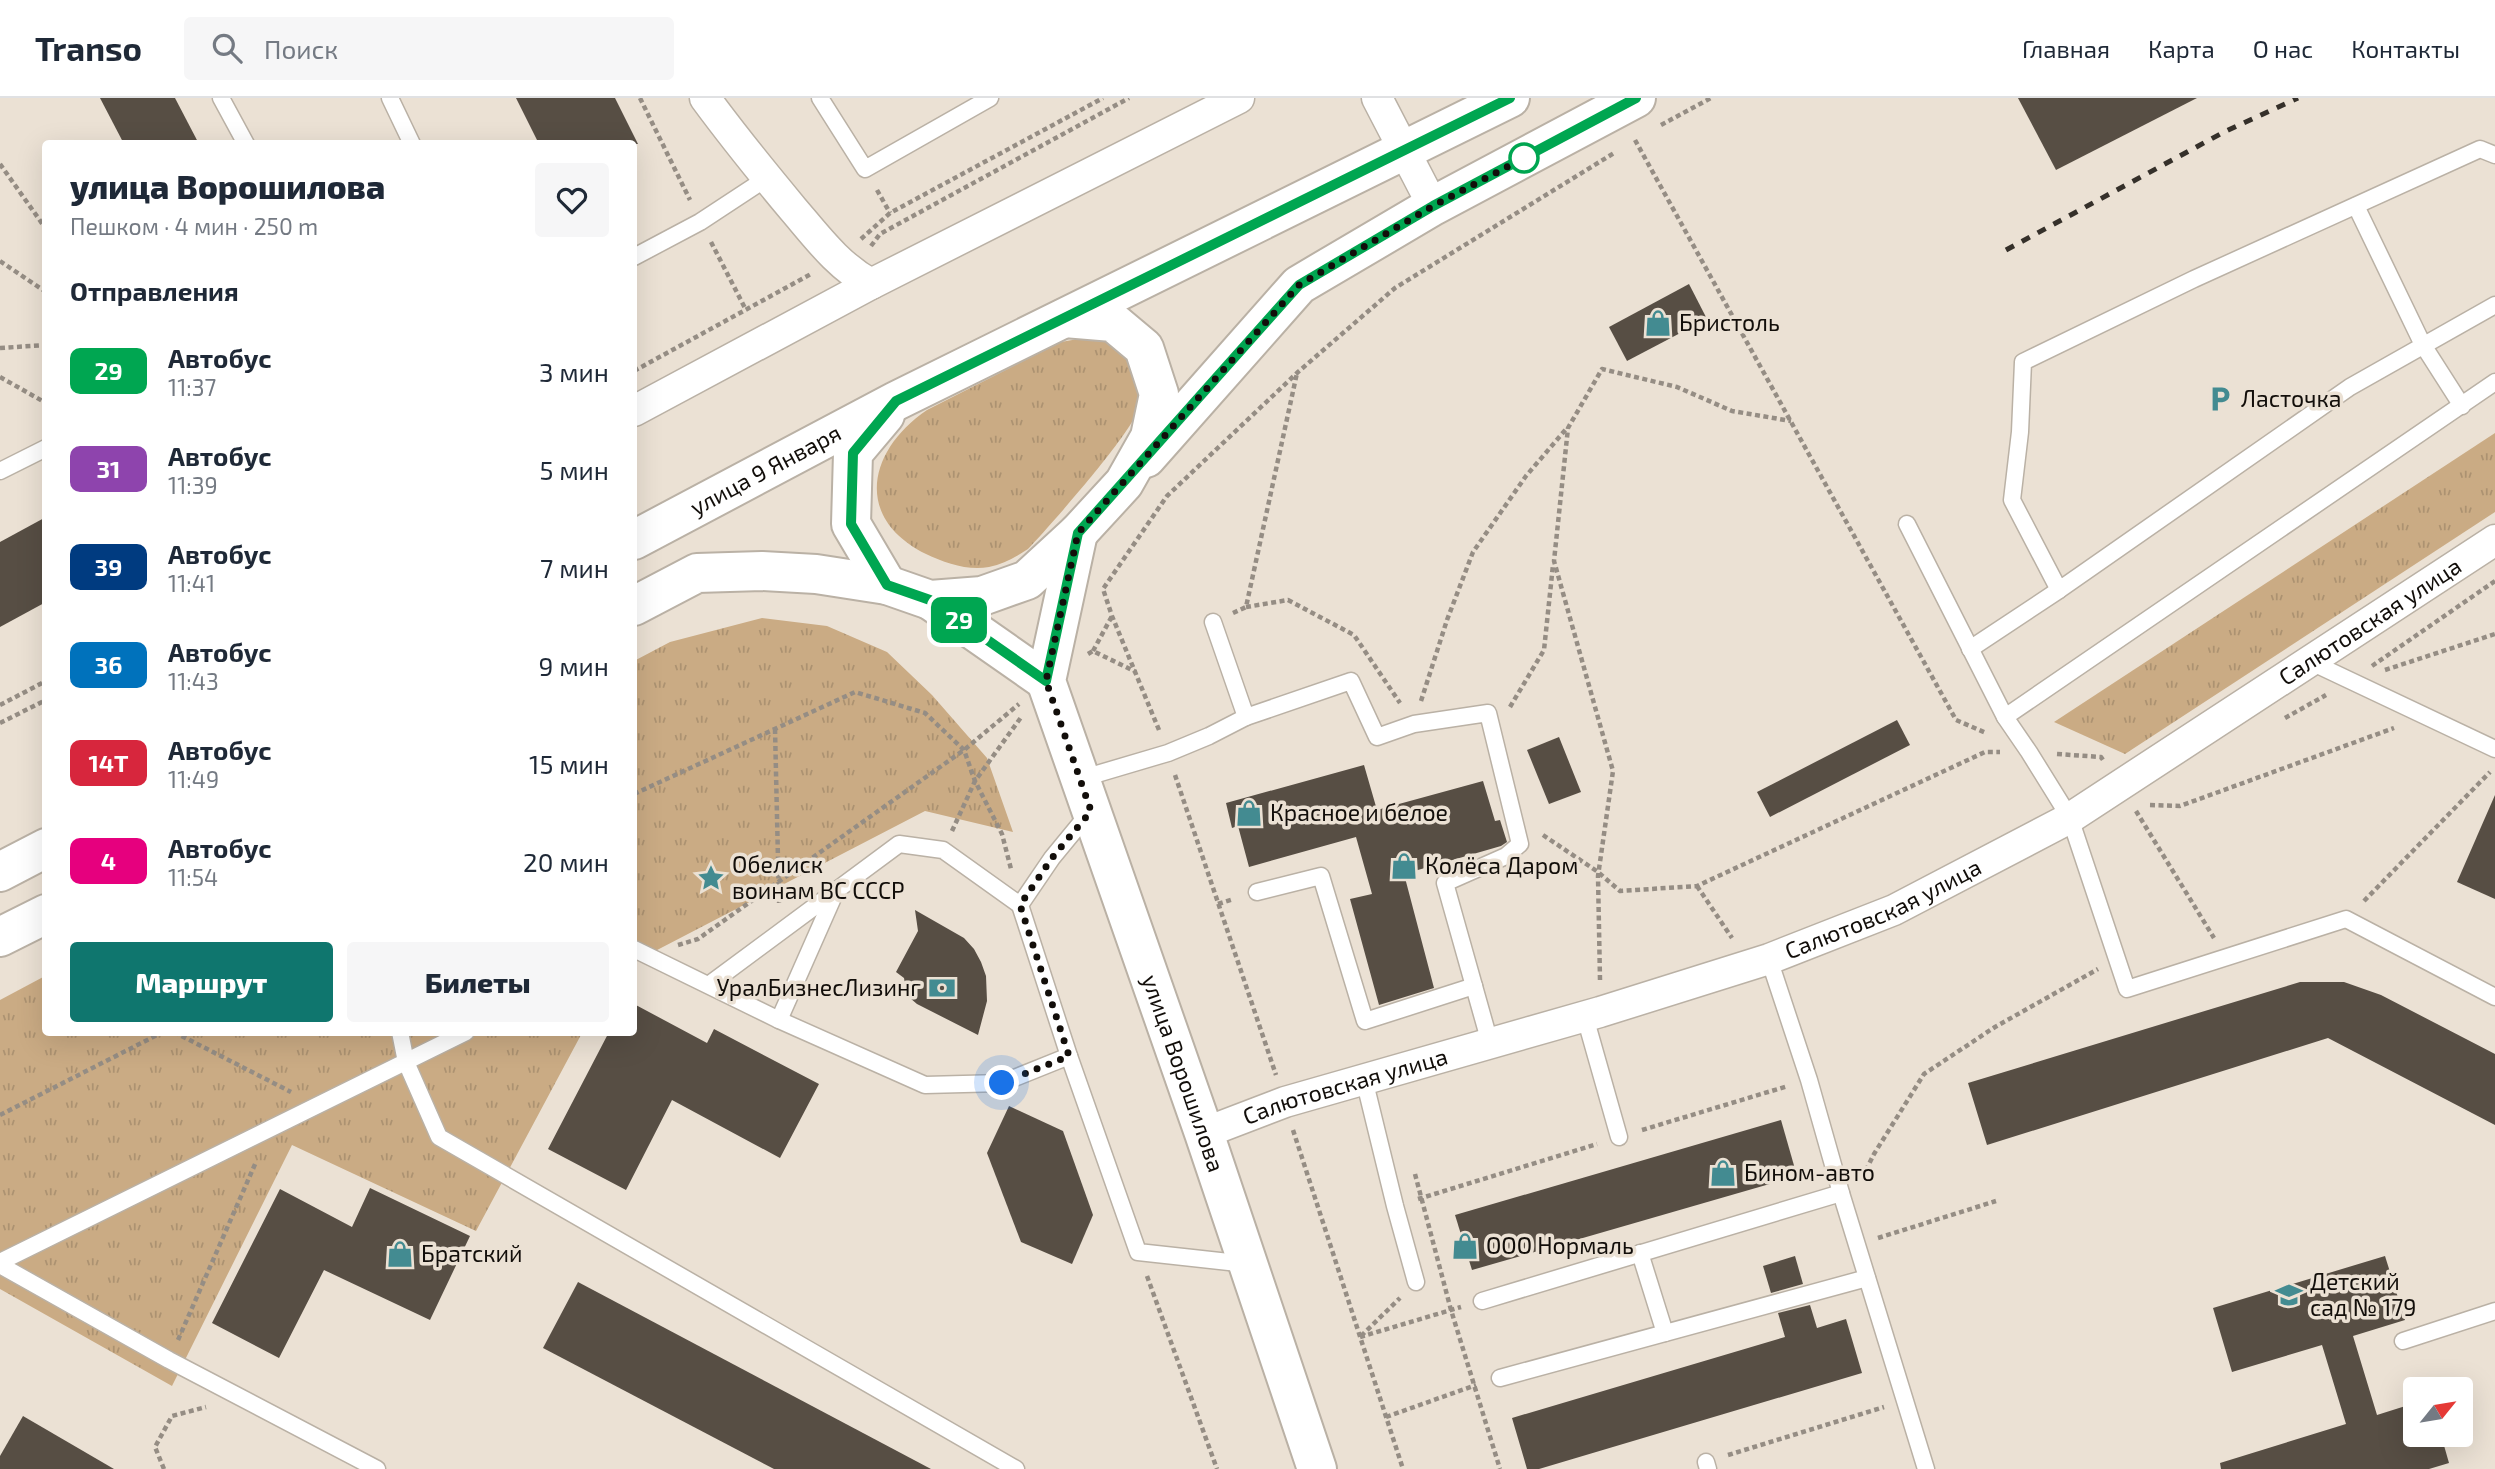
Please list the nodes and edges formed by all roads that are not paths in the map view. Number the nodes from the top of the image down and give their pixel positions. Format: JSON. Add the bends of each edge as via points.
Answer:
{"nodes":[{"id":1,"x":221,"y":98,"type":"edge"},
{"id":2,"x":390,"y":98,"type":"edge"},
{"id":3,"x":705,"y":98,"type":"edge"},
{"id":4,"x":820,"y":98,"type":"edge"},
{"id":5,"x":990,"y":98,"type":"edge"},
{"id":6,"x":1240,"y":98,"type":"edge"},
{"id":7,"x":1377,"y":98,"type":"edge"},
{"id":8,"x":1510,"y":98,"type":"edge"},
{"id":9,"x":1645,"y":113,"type":"edge"},
{"id":10,"x":244,"y":140,"type":"edge"},
{"id":11,"x":410,"y":140,"type":"edge"},
{"id":12,"x":1404,"y":152,"type":"junction"},
{"id":13,"x":2495,"y":155,"type":"edge"},
{"id":14,"x":767,"y":178,"type":"junction"},
{"id":15,"x":1433,"y":206,"type":"junction"},
{"id":16,"x":2356,"y":206,"type":"junction"},
{"id":17,"x":637,"y":255,"type":"edge"},
{"id":18,"x":871,"y":284,"type":"junction"},
{"id":19,"x":2495,"y":305,"type":"edge"},
{"id":20,"x":1065,"y":318,"type":"junction"},
{"id":21,"x":2423,"y":345,"type":"junction"},
{"id":22,"x":2495,"y":382,"type":"edge"},
{"id":23,"x":896,"y":401,"type":"junction"},
{"id":24,"x":2462,"y":406,"type":"junction"},
{"id":25,"x":637,"y":409,"type":"edge"},
{"id":26,"x":42,"y":450,"type":"edge"},
{"id":27,"x":0,"y":471,"type":"edge"},
{"id":28,"x":1124,"y":483,"type":"junction"},
{"id":29,"x":1907,"y":524,"type":"dead end"},
{"id":30,"x":1078,"y":533,"type":"junction"},
{"id":31,"x":637,"y":538,"type":"edge"},
{"id":32,"x":2495,"y":540,"type":"edge"},
{"id":33,"x":887,"y":585,"type":"junction"},
{"id":34,"x":2059,"y":590,"type":"junction"},
{"id":35,"x":930,"y":600,"type":"junction"},
{"id":36,"x":637,"y":604,"type":"edge"},
{"id":37,"x":1213,"y":622,"type":"road end"},
{"id":38,"x":1970,"y":649,"type":"junction"},
{"id":39,"x":2311,"y":662,"type":"junction"},
{"id":40,"x":1046,"y":681,"type":"junction"},
{"id":41,"x":1246,"y":717,"type":"junction"},
{"id":42,"x":2005,"y":717,"type":"junction"},
{"id":43,"x":2495,"y":749,"type":"edge"},
{"id":44,"x":1085,"y":795,"type":"junction"},
{"id":45,"x":2070,"y":818,"type":"junction"},
{"id":46,"x":42,"y":851,"type":"edge"},
{"id":47,"x":0,"y":872,"type":"edge"},
{"id":48,"x":837,"y":890,"type":"junction"},
{"id":49,"x":1257,"y":892,"type":"dead end"},
{"id":50,"x":1020,"y":905,"type":"junction"},
{"id":51,"x":42,"y":916,"type":"edge"},
{"id":52,"x":0,"y":937,"type":"edge"},
{"id":53,"x":637,"y":950,"type":"edge"},
{"id":54,"x":1760,"y":962,"type":"junction"},
{"id":55,"x":710,"y":984,"type":"junction"},
{"id":56,"x":1474,"y":986,"type":"junction"},
{"id":57,"x":2495,"y":997,"type":"edge"},
{"id":58,"x":1592,"y":1015,"type":"junction"},
{"id":59,"x":779,"y":1020,"type":"junction"},
{"id":60,"x":401,"y":1036,"type":"edge"},
{"id":61,"x":458,"y":1036,"type":"edge"},
{"id":62,"x":1490,"y":1043,"type":"junction"},
{"id":63,"x":1069,"y":1056,"type":"junction"},
{"id":64,"x":406,"y":1062,"type":"junction"},
{"id":65,"x":1364,"y":1079,"type":"junction"},
{"id":66,"x":1204,"y":1132,"type":"junction"},
{"id":67,"x":1619,"y":1137,"type":"dead end"},
{"id":68,"x":1841,"y":1193,"type":"junction"},
{"id":69,"x":1640,"y":1253,"type":"junction"},
{"id":70,"x":0,"y":1263,"type":"edge"},
{"id":71,"x":1248,"y":1264,"type":"junction"},
{"id":72,"x":1867,"y":1278,"type":"junction"},
{"id":73,"x":1416,"y":1282,"type":"road end"},
{"id":74,"x":1482,"y":1300,"type":"road end"},
{"id":75,"x":2495,"y":1311,"type":"edge"},
{"id":76,"x":1665,"y":1333,"type":"junction"},
{"id":77,"x":2403,"y":1341,"type":"dead end"},
{"id":78,"x":1500,"y":1378,"type":"road end"},
{"id":79,"x":377,"y":1469,"type":"edge"},
{"id":80,"x":1016,"y":1469,"type":"edge"},
{"id":81,"x":1317,"y":1469,"type":"edge"},
{"id":82,"x":1926,"y":1469,"type":"edge"}],
"edges":[{"from":1,"to":10,"type":"lane"},
{"from":2,"to":11,"type":"lane"},
{"from":3,"to":14,"type":"street"},
{"from":4,"to":5,"type":"lane","via":[[865,169]]},
{"from":6,"to":18,"type":"street"},
{"from":7,"to":12,"type":"street"},
{"from":8,"to":12,"type":"main road"},
{"from":9,"to":15,"type":"main road"},
{"from":12,"to":15,"type":"street"},
{"from":12,"to":20,"type":"main road"},
{"from":13,"to":16,"type":"lane","via":[[2480,149]]},
{"from":14,"to":17,"type":"lane","via":[[700,222]]},
{"from":14,"to":18,"type":"street","via":[[836,260]]},
{"from":15,"to":28,"type":"main road","via":[[1299,285]]},
{"from":16,"to":21,"type":"lane"},
{"from":16,"to":34,"type":"lane","via":[[2024,362],[2012,500]]},
{"from":18,"to":25,"type":"street"},
{"from":19,"to":21,"type":"lane"},
{"from":20,"to":23,"type":"main road","name":"улица 9 Января"},
{"from":20,"to":28,"type":"main road","via":[[1113,322],[1144,348],[1158,394],[1150,436]]},
{"from":21,"to":24,"type":"lane"},
{"from":21,"to":34,"type":"lane","via":[[2350,387]]},
{"from":22,"to":24,"type":"lane"},
{"from":23,"to":31,"type":"main road","name":"улица 9 Января"},
{"from":23,"to":33,"type":"main road","via":[[853,453],[851,524]]},
{"from":24,"to":42,"type":"lane"},
{"from":26,"to":27,"type":"lane"},
{"from":28,"to":30,"type":"main road"},
{"from":29,"to":38,"type":"lane"},
{"from":30,"to":35,"type":"main road","via":[[1027,580],[982,596]]},
{"from":30,"to":40,"type":"main road"},
{"from":32,"to":39,"type":"street","name":"Салютовская улица"},
{"from":33,"to":35,"type":"main road"},
{"from":33,"to":36,"type":"main road","via":[[816,574],[696,573]]},
{"from":34,"to":38,"type":"lane"},
{"from":35,"to":40,"type":"main road"},
{"from":37,"to":41,"type":"lane"},
{"from":38,"to":42,"type":"lane"},
{"from":39,"to":43,"type":"lane"},
{"from":39,"to":45,"type":"street","name":"Салютовская улица","via":[[2126,795]]},
{"from":40,"to":44,"type":"main road","name":"улица Ворошилова"},
{"from":41,"to":44,"type":"lane"},
{"from":41,"to":56,"type":"lane","via":[[1351,681],[1377,737],[1414,724],[1488,713],[1520,844],[1506,856],[1445,883]]},
{"from":42,"to":45,"type":"lane"},
{"from":44,"to":50,"type":"lane","via":[[1052,858]]},
{"from":44,"to":66,"type":"main road","name":"улица Ворошилова"},
{"from":45,"to":54,"type":"street","name":"Салютовская улица","via":[[1894,910]]},
{"from":45,"to":57,"type":"lane","via":[[2127,989],[2346,919]]},
{"from":46,"to":47,"type":"main road"},
{"from":48,"to":50,"type":"lane","via":[[899,844],[943,850]]},
{"from":48,"to":55,"type":"lane"},
{"from":48,"to":59,"type":"lane"},
{"from":49,"to":56,"type":"lane","via":[[1321,876],[1365,1021]]},
{"from":50,"to":63,"type":"lane"},
{"from":51,"to":52,"type":"main road"},
{"from":53,"to":55,"type":"lane"},
{"from":54,"to":58,"type":"street","name":"Салютовская улица"},
{"from":54,"to":68,"type":"lane","via":[[1809,1080]]},
{"from":55,"to":59,"type":"lane"},
{"from":56,"to":62,"type":"lane"},
{"from":58,"to":62,"type":"street","name":"Салютовская улица"},
{"from":58,"to":67,"type":"lane"},
{"from":59,"to":63,"type":"lane","via":[[925,1086],[1002,1083]]},
{"from":60,"to":64,"type":"lane"},
{"from":61,"to":64,"type":"lane"},
{"from":62,"to":65,"type":"street","name":"Салютовская улица"},
{"from":63,"to":71,"type":"lane","via":[[1138,1252]]},
{"from":64,"to":70,"type":"lane"},
{"from":64,"to":80,"type":"lane","via":[[439,1137]]},
{"from":65,"to":66,"type":"street","name":"Салютовская улица"},
{"from":65,"to":73,"type":"lane"},
{"from":66,"to":71,"type":"main road","name":"улица Ворошилова"},
{"from":68,"to":69,"type":"lane"},
{"from":68,"to":72,"type":"lane"},
{"from":69,"to":74,"type":"lane"},
{"from":69,"to":76,"type":"lane"},
{"from":70,"to":79,"type":"lane","via":[[169,1360]]},
{"from":71,"to":81,"type":"main road","name":"улица Ворошилова"},
{"from":72,"to":76,"type":"lane"},
{"from":72,"to":82,"type":"lane"},
{"from":75,"to":77,"type":"lane"},
{"from":76,"to":78,"type":"lane"}]}
